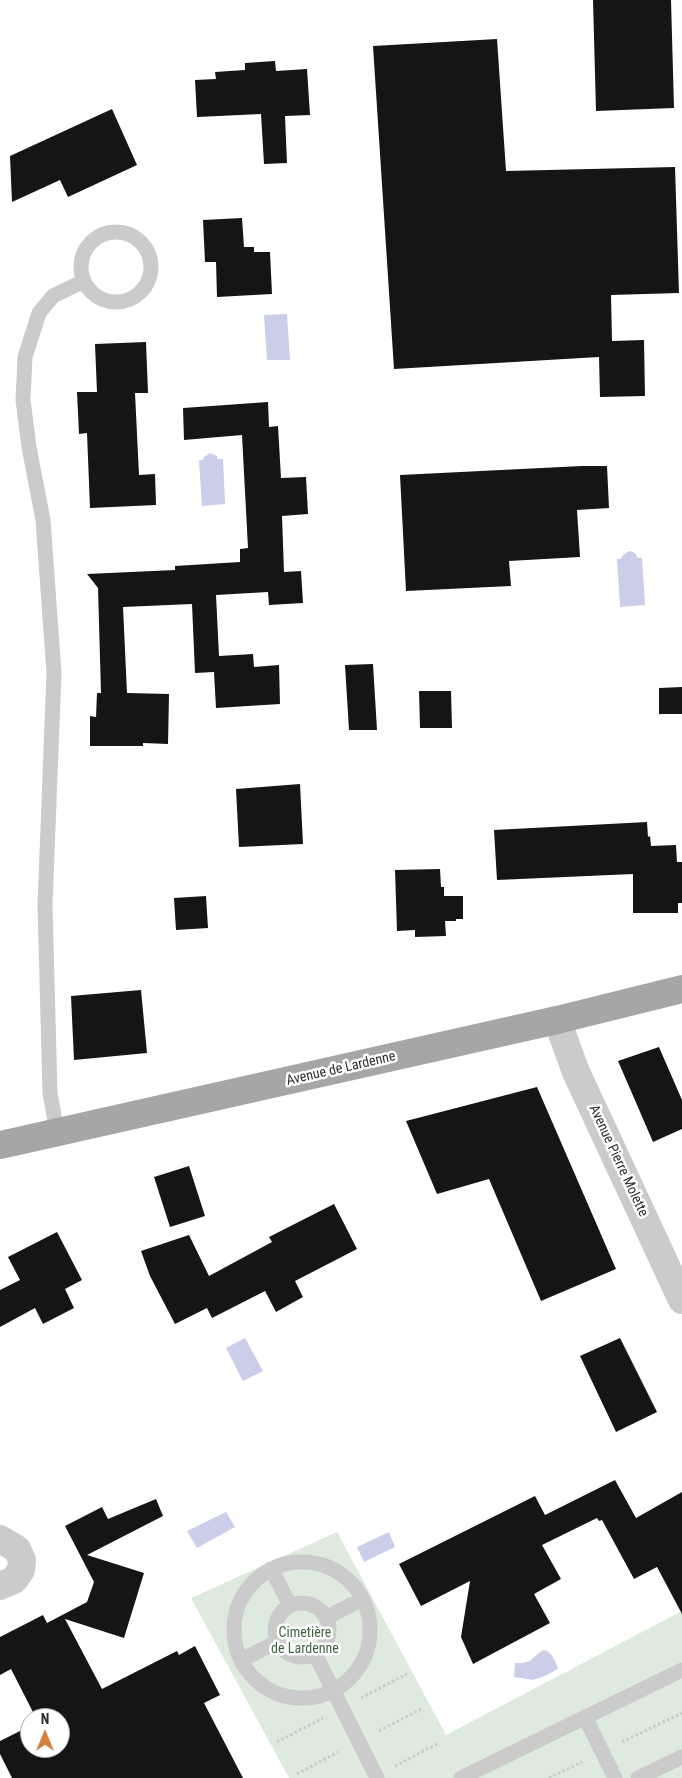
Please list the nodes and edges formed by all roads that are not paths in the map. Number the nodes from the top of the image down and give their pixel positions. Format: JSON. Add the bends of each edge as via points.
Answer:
{"nodes":[{"id":1,"x":84,"y":282,"type":"junction"},
{"id":2,"x":682,"y":989,"type":"edge"},
{"id":3,"x":557,"y":1020,"type":"junction"},
{"id":4,"x":57,"y":1132,"type":"junction"},
{"id":5,"x":0,"y":1145,"type":"edge"},
{"id":6,"x":682,"y":1300,"type":"edge"},
{"id":7,"x":0,"y":1539,"type":"edge"},
{"id":8,"x":271,"y":1569,"type":"junction"},
{"id":9,"x":0,"y":1586,"type":"edge"},
{"id":10,"x":363,"y":1599,"type":"junction"},
{"id":11,"x":290,"y":1605,"type":"junction"},
{"id":12,"x":327,"y":1617,"type":"junction"},
{"id":13,"x":277,"y":1642,"type":"junction"},
{"id":14,"x":314,"y":1654,"type":"junction"},
{"id":15,"x":241,"y":1660,"type":"junction"},
{"id":16,"x":682,"y":1670,"type":"edge"},
{"id":17,"x":333,"y":1691,"type":"junction"},
{"id":18,"x":585,"y":1718,"type":"junction"},
{"id":19,"x":682,"y":1757,"type":"edge"},
{"id":20,"x":376,"y":1777,"type":"edge"},
{"id":21,"x":461,"y":1778,"type":"edge"},
{"id":22,"x":616,"y":1778,"type":"edge"},
{"id":23,"x":638,"y":1778,"type":"edge"}],
"edges":[{"from":1,"to":1,"type":"lane","via":[[100,299],[113,302],[131,299],[145,288],[151,276],[149,252],[132,234],[120,231],[102,234],[87,246],[82,257]]},
{"from":1,"to":4,"type":"lane","via":[[53,296],[39,313],[25,357],[23,400],[43,520],[54,673],[44,905],[50,1093]]},
{"from":2,"to":3,"type":"main road","name":"Avenue de Lardenne"},
{"from":3,"to":4,"type":"main road","name":"Avenue de Lardenne"},
{"from":3,"to":6,"type":"street","name":"Avenue Pierre Molette","via":[[576,1072]]},
{"from":4,"to":5,"type":"main road","name":"Avenue de Lardenne"},
{"from":7,"to":9,"type":"street","via":[[16,1549],[22,1560],[21,1570],[14,1580]]},
{"from":8,"to":10,"type":"lane","via":[[288,1563],[323,1565],[346,1578]]},
{"from":8,"to":11,"type":"lane"},
{"from":8,"to":15,"type":"lane","via":[[256,1579],[237,1608],[235,1644]]},
{"from":10,"to":12,"type":"lane"},
{"from":10,"to":17,"type":"lane","via":[[369,1616],[367,1651],[360,1667]]},
{"from":11,"to":12,"type":"lane","via":[[311,1604]]},
{"from":11,"to":13,"type":"lane","via":[[276,1621]]},
{"from":12,"to":14,"type":"lane","via":[[328,1638]]},
{"from":13,"to":14,"type":"lane","via":[[293,1656]]},
{"from":13,"to":15,"type":"lane"},
{"from":14,"to":17,"type":"lane"},
{"from":15,"to":17,"type":"lane","via":[[264,1687],[281,1695],[316,1697]]},
{"from":16,"to":18,"type":"lane"},
{"from":17,"to":20,"type":"lane"},
{"from":18,"to":21,"type":"lane"},
{"from":18,"to":22,"type":"lane"},
{"from":19,"to":23,"type":"lane"}]}
